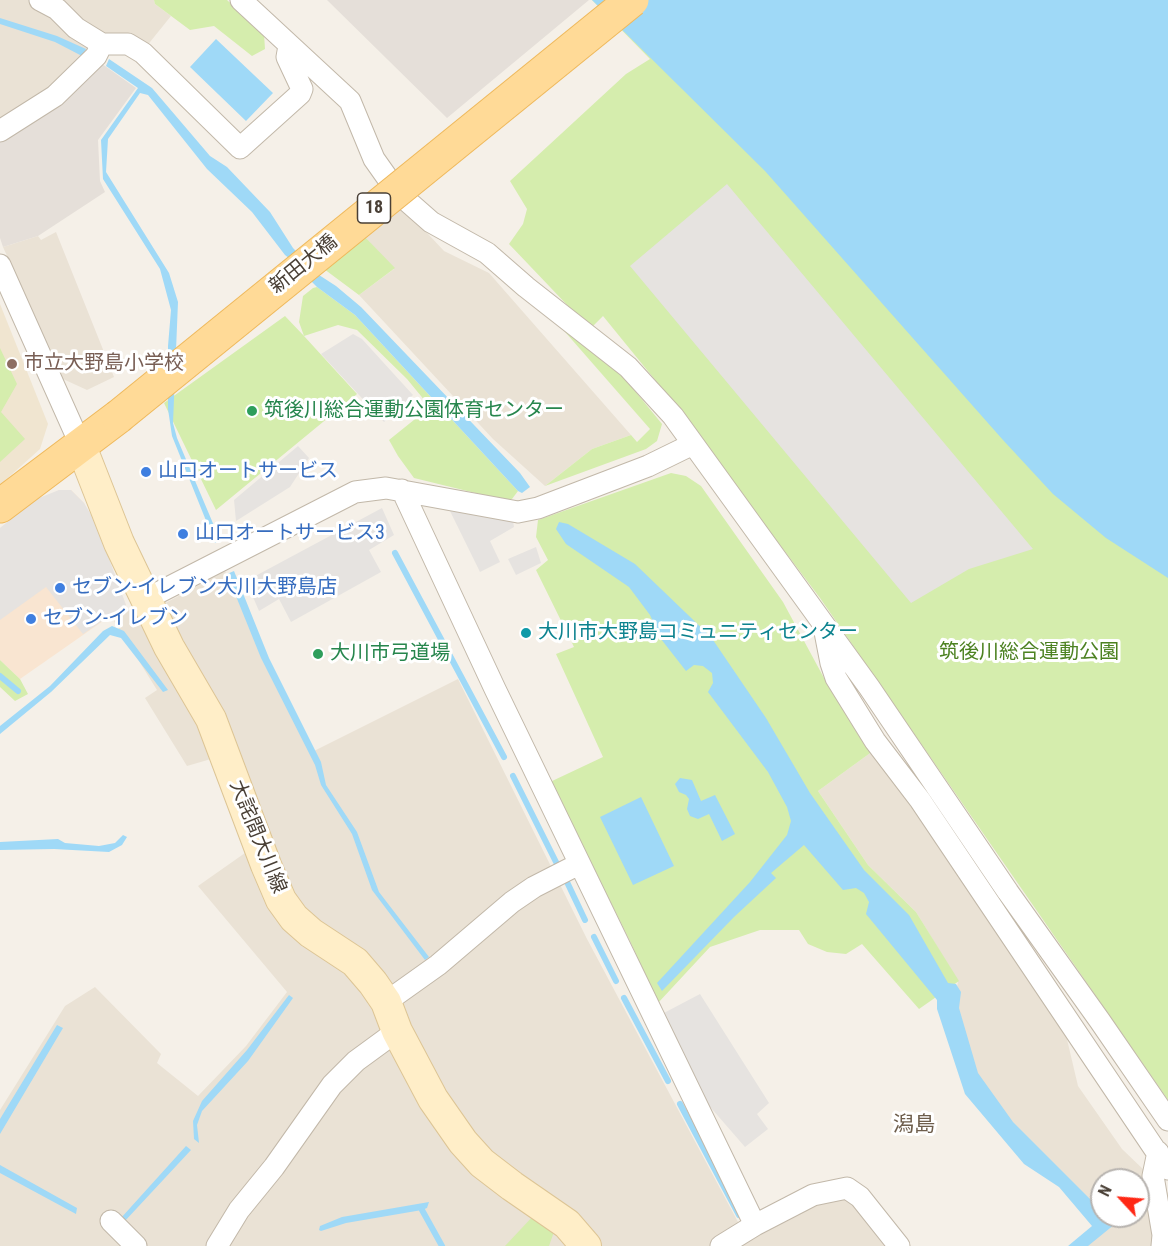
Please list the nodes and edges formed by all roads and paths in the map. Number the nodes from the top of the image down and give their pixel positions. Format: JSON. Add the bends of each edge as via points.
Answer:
{"nodes":[{"id":1,"x":40,"y":0,"type":"edge"},
{"id":2,"x":241,"y":0,"type":"edge"},
{"id":3,"x":632,"y":0,"type":"edge"},
{"id":4,"x":102,"y":44,"type":"junction"},
{"id":5,"x":289,"y":46,"type":"junction"},
{"id":6,"x":0,"y":132,"type":"edge"},
{"id":7,"x":0,"y":265,"type":"edge"},
{"id":8,"x":693,"y":444,"type":"junction"},
{"id":9,"x":81,"y":446,"type":"junction"},
{"id":10,"x":402,"y":490,"type":"junction"},
{"id":11,"x":0,"y":506,"type":"edge"},
{"id":12,"x":146,"y":599,"type":"junction"},
{"id":13,"x":824,"y":626,"type":"junction"},
{"id":14,"x":579,"y":864,"type":"junction"},
{"id":15,"x":386,"y":1002,"type":"junction"},
{"id":16,"x":396,"y":1031,"type":"junction"},
{"id":17,"x":1168,"y":1120,"type":"edge"},
{"id":18,"x":1163,"y":1161,"type":"edge"},
{"id":19,"x":111,"y":1221,"type":"dead end"},
{"id":20,"x":755,"y":1225,"type":"junction"},
{"id":21,"x":136,"y":1246,"type":"edge"},
{"id":22,"x":217,"y":1246,"type":"edge"},
{"id":23,"x":586,"y":1246,"type":"edge"},
{"id":24,"x":721,"y":1246,"type":"edge"},
{"id":25,"x":899,"y":1246,"type":"edge"},
{"id":26,"x":1162,"y":1246,"type":"edge"}],
"edges":[{"from":1,"to":4,"type":"street"},
{"from":2,"to":5,"type":"street"},
{"from":3,"to":9,"type":"main road","name":"新田大橋","number":"18","bridge":true},
{"from":4,"to":5,"type":"street","via":[[128,44],[144,53],[240,148],[300,94],[302,89],[287,57]]},
{"from":4,"to":6,"type":"street","via":[[96,56],[55,96]]},
{"from":5,"to":8,"type":"street","via":[[350,101],[374,159],[398,193],[431,222],[487,253],[628,367]]},
{"from":7,"to":9,"type":"street"},
{"from":8,"to":10,"type":"street","via":[[648,466],[518,512]]},
{"from":8,"to":13,"type":"street"},
{"from":9,"to":11,"type":"main road","number":"18"},
{"from":9,"to":12,"type":"main road","name":"大詫間大川線"},
{"from":10,"to":12,"type":"street","via":[[355,492]]},
{"from":10,"to":14,"type":"street"},
{"from":12,"to":15,"type":"main road","name":"大詫間大川線","via":[[211,719],[281,900],[311,933],[355,962]]},
{"from":13,"to":17,"type":"street"},
{"from":13,"to":18,"type":"street","via":[[836,678],[875,741],[921,800]]},
{"from":14,"to":15,"type":"street","via":[[512,902],[438,965]]},
{"from":14,"to":20,"type":"street"},
{"from":15,"to":16,"type":"main road","name":"大詫間大川線"},
{"from":16,"to":22,"type":"street","via":[[332,1085],[239,1210]]},
{"from":16,"to":23,"type":"main road","name":"大詫間大川線","via":[[433,1099],[463,1142],[482,1163],[567,1224]]},
{"from":18,"to":26,"type":"street","via":[[1154,1176]]},
{"from":19,"to":21,"type":"street"},
{"from":20,"to":24,"type":"street"},
{"from":20,"to":25,"type":"street","via":[[813,1195],[847,1188],[860,1197]]}]}
